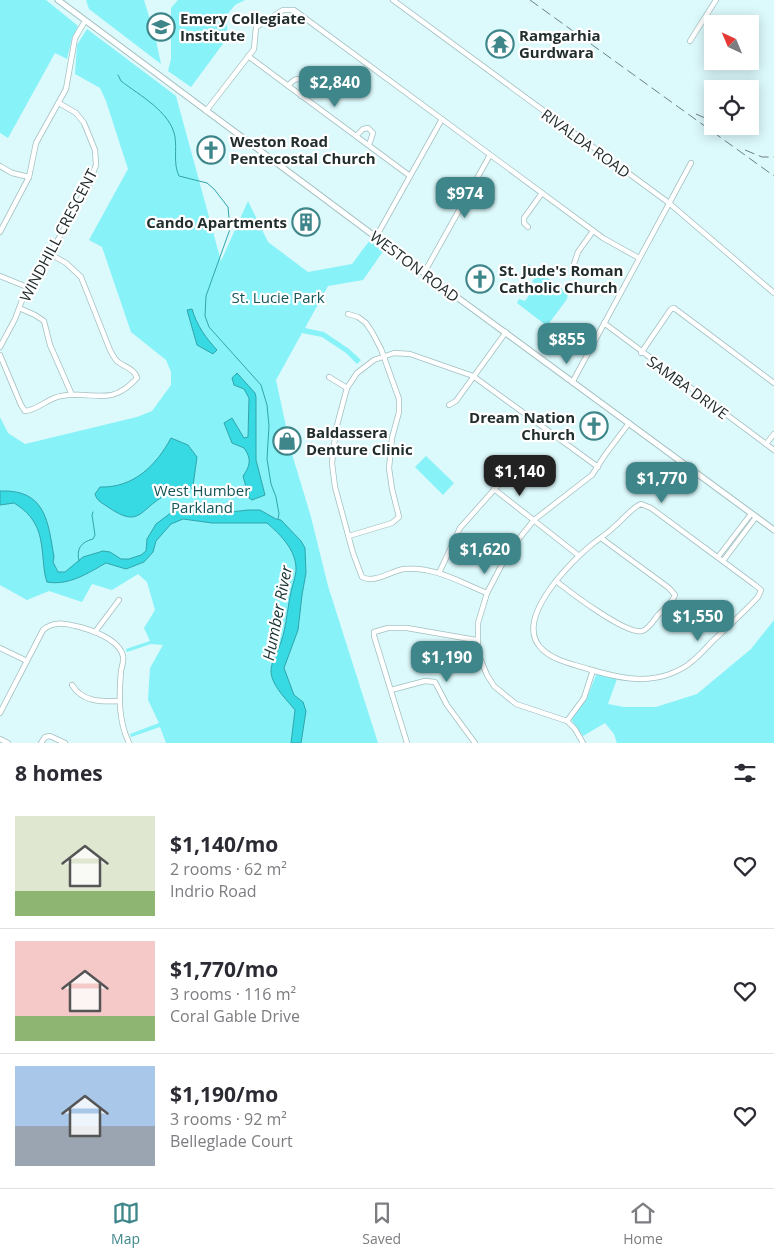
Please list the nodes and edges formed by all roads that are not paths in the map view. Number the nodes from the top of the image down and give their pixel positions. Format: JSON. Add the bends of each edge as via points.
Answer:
{"nodes":[{"id":1,"x":58,"y":0,"type":"edge"},
{"id":2,"x":393,"y":0,"type":"edge"},
{"id":3,"x":716,"y":0,"type":"edge"},
{"id":4,"x":85,"y":21,"type":"junction"},
{"id":5,"x":690,"y":41,"type":"dead end"},
{"id":6,"x":248,"y":56,"type":"junction"},
{"id":7,"x":288,"y":86,"type":"junction"},
{"id":8,"x":301,"y":96,"type":"junction"},
{"id":9,"x":59,"y":103,"type":"junction"},
{"id":10,"x":206,"y":111,"type":"junction"},
{"id":11,"x":442,"y":119,"type":"junction"},
{"id":12,"x":356,"y":136,"type":"junction"},
{"id":13,"x":369,"y":145,"type":"junction"},
{"id":14,"x":490,"y":155,"type":"junction"},
{"id":15,"x":691,"y":164,"type":"dead end"},
{"id":16,"x":0,"y":166,"type":"edge"},
{"id":17,"x":410,"y":176,"type":"junction"},
{"id":18,"x":29,"y":177,"type":"junction"},
{"id":19,"x":542,"y":193,"type":"junction"},
{"id":20,"x":669,"y":203,"type":"junction"},
{"id":21,"x":528,"y":227,"type":"dead end"},
{"id":22,"x":593,"y":231,"type":"junction"},
{"id":23,"x":0,"y":232,"type":"edge"},
{"id":24,"x":376,"y":237,"type":"junction"},
{"id":25,"x":50,"y":254,"type":"junction"},
{"id":26,"x":639,"y":258,"type":"junction"},
{"id":27,"x":574,"y":264,"type":"dead end"},
{"id":28,"x":424,"y":273,"type":"junction"},
{"id":29,"x":0,"y":276,"type":"edge"},
{"id":30,"x":28,"y":287,"type":"junction"},
{"id":31,"x":774,"y":293,"type":"edge"},
{"id":32,"x":20,"y":308,"type":"junction"},
{"id":33,"x":348,"y":314,"type":"dead end"},
{"id":34,"x":604,"y":323,"type":"junction"},
{"id":35,"x":506,"y":332,"type":"junction"},
{"id":36,"x":0,"y":347,"type":"edge"},
{"id":37,"x":641,"y":353,"type":"junction"},
{"id":38,"x":0,"y":356,"type":"edge"},
{"id":39,"x":383,"y":357,"type":"junction"},
{"id":40,"x":473,"y":376,"type":"junction"},
{"id":41,"x":329,"y":377,"type":"dead end"},
{"id":42,"x":573,"y":381,"type":"junction"},
{"id":43,"x":774,"y":383,"type":"edge"},
{"id":44,"x":347,"y":388,"type":"junction"},
{"id":45,"x":72,"y":395,"type":"junction"},
{"id":46,"x":449,"y":405,"type":"dead end"},
{"id":47,"x":629,"y":423,"type":"junction"},
{"id":48,"x":774,"y":434,"type":"edge"},
{"id":49,"x":766,"y":444,"type":"junction"},
{"id":50,"x":774,"y":450,"type":"edge"},
{"id":51,"x":598,"y":467,"type":"junction"},
{"id":52,"x":516,"y":472,"type":"dead end"},
{"id":53,"x":494,"y":489,"type":"junction"},
{"id":54,"x":754,"y":515,"type":"junction"},
{"id":55,"x":534,"y":520,"type":"junction"},
{"id":56,"x":774,"y":530,"type":"edge"},
{"id":57,"x":349,"y":536,"type":"junction"},
{"id":58,"x":601,"y":538,"type":"junction"},
{"id":59,"x":578,"y":555,"type":"junction"},
{"id":60,"x":718,"y":557,"type":"junction"},
{"id":61,"x":723,"y":561,"type":"junction"},
{"id":62,"x":439,"y":573,"type":"junction"},
{"id":63,"x":556,"y":581,"type":"junction"},
{"id":64,"x":487,"y":593,"type":"junction"},
{"id":65,"x":119,"y":600,"type":"dead end"},
{"id":66,"x":95,"y":632,"type":"junction"},
{"id":67,"x":476,"y":640,"type":"junction"},
{"id":68,"x":0,"y":648,"type":"edge"},
{"id":69,"x":27,"y":661,"type":"junction"},
{"id":70,"x":594,"y":670,"type":"junction"},
{"id":71,"x":72,"y":685,"type":"dead end"},
{"id":72,"x":391,"y":690,"type":"junction"},
{"id":73,"x":120,"y":701,"type":"junction"},
{"id":74,"x":0,"y":713,"type":"edge"},
{"id":75,"x":567,"y":721,"type":"junction"},
{"id":76,"x":0,"y":739,"type":"edge"},
{"id":77,"x":8,"y":743,"type":"edge"},
{"id":78,"x":41,"y":743,"type":"edge"},
{"id":79,"x":65,"y":743,"type":"edge"},
{"id":80,"x":129,"y":743,"type":"edge"},
{"id":81,"x":407,"y":743,"type":"edge"},
{"id":82,"x":475,"y":743,"type":"edge"},
{"id":83,"x":583,"y":743,"type":"edge"}],
"edges":[{"from":1,"to":4,"type":"main road","name":"WESTON ROAD"},
{"from":2,"to":20,"type":"street","name":"RIVALDA ROAD"},
{"from":3,"to":5,"type":"street"},
{"from":4,"to":9,"type":"street","via":[[75,38],[70,78]]},
{"from":4,"to":10,"type":"main road","name":"WESTON ROAD"},
{"from":6,"to":7,"type":"street"},
{"from":6,"to":10,"type":"street"},
{"from":6,"to":11,"type":"street","via":[[256,44],[256,27],[283,10],[294,10]]},
{"from":7,"to":8,"type":"street"},
{"from":7,"to":8,"type":"street","via":[[294,80],[303,80],[305,86]]},
{"from":8,"to":12,"type":"street"},
{"from":9,"to":18,"type":"street","via":[[36,143]]},
{"from":9,"to":25,"type":"street","name":"WINDHILL CRESCENT","via":[[84,122],[95,150],[96,165],[89,184]]},
{"from":10,"to":24,"type":"main road","name":"WESTON ROAD"},
{"from":11,"to":14,"type":"street"},
{"from":11,"to":17,"type":"street"},
{"from":12,"to":13,"type":"street"},
{"from":12,"to":13,"type":"street","via":[[368,128],[372,134]]},
{"from":13,"to":17,"type":"street"},
{"from":14,"to":19,"type":"street"},
{"from":14,"to":28,"type":"street"},
{"from":15,"to":20,"type":"street"},
{"from":16,"to":18,"type":"street"},
{"from":17,"to":24,"type":"street"},
{"from":18,"to":23,"type":"street"},
{"from":19,"to":21,"type":"street","via":[[524,218]]},
{"from":19,"to":22,"type":"street"},
{"from":20,"to":26,"type":"street"},
{"from":20,"to":31,"type":"street","name":"RIVALDA ROAD"},
{"from":22,"to":26,"type":"street"},
{"from":22,"to":27,"type":"street","via":[[578,252]]},
{"from":24,"to":28,"type":"main road","name":"WESTON ROAD"},
{"from":25,"to":30,"type":"street","name":"WINDHILL CRESCENT"},
{"from":25,"to":45,"type":"street","via":[[81,277],[110,350],[117,361],[137,377],[125,390],[113,396]]},
{"from":26,"to":34,"type":"street"},
{"from":28,"to":35,"type":"main road","name":"WESTON ROAD"},
{"from":29,"to":30,"type":"street"},
{"from":30,"to":32,"type":"street","name":"WINDHILL CRESCENT"},
{"from":32,"to":36,"type":"street","name":"WINDHILL CRESCENT"},
{"from":32,"to":45,"type":"street","via":[[44,321],[50,345]]},
{"from":33,"to":39,"type":"street","via":[[366,323]]},
{"from":34,"to":37,"type":"street","name":"SAMBA DRIVE"},
{"from":34,"to":42,"type":"street"},
{"from":35,"to":40,"type":"street"},
{"from":35,"to":42,"type":"main road","name":"WESTON ROAD"},
{"from":37,"to":43,"type":"street","via":[[674,308]]},
{"from":37,"to":49,"type":"street","name":"SAMBA DRIVE"},
{"from":38,"to":45,"type":"street","via":[[25,411],[50,399]]},
{"from":39,"to":40,"type":"street","via":[[394,353],[410,354]]},
{"from":39,"to":44,"type":"street","via":[[360,369]]},
{"from":39,"to":57,"type":"street","via":[[400,404],[389,468],[399,516],[392,523]]},
{"from":40,"to":46,"type":"street","via":[[456,401]]},
{"from":40,"to":51,"type":"street"},
{"from":41,"to":44,"type":"street"},
{"from":42,"to":47,"type":"main road","name":"WESTON ROAD"},
{"from":44,"to":57,"type":"street","via":[[336,430],[332,470]]},
{"from":47,"to":51,"type":"street"},
{"from":47,"to":54,"type":"main road","name":"WESTON ROAD"},
{"from":48,"to":49,"type":"street"},
{"from":49,"to":50,"type":"street","name":"SAMBA DRIVE"},
{"from":51,"to":55,"type":"street","via":[[579,487]]},
{"from":52,"to":53,"type":"street","via":[[508,474]]},
{"from":53,"to":55,"type":"street"},
{"from":53,"to":62,"type":"street","via":[[457,532]]},
{"from":54,"to":56,"type":"main road","name":"WESTON ROAD"},
{"from":54,"to":60,"type":"street"},
{"from":54,"to":61,"type":"street"},
{"from":55,"to":59,"type":"street"},
{"from":55,"to":64,"type":"street","via":[[509,552]]},
{"from":57,"to":62,"type":"street","via":[[365,578],[404,569]]},
{"from":58,"to":59,"type":"street"},
{"from":58,"to":60,"type":"street","via":[[633,509],[644,504]]},
{"from":58,"to":63,"type":"street","via":[[675,595],[645,630],[632,630],[596,611]]},
{"from":59,"to":63,"type":"street"},
{"from":60,"to":61,"type":"street"},
{"from":61,"to":70,"type":"street","via":[[761,590],[691,663],[649,679],[627,678]]},
{"from":62,"to":64,"type":"street"},
{"from":63,"to":70,"type":"street","via":[[538,610],[533,626],[535,637],[547,653]]},
{"from":64,"to":67,"type":"street"},
{"from":65,"to":66,"type":"street"},
{"from":66,"to":69,"type":"street","via":[[69,624],[50,625],[43,630]]},
{"from":66,"to":73,"type":"street","via":[[117,646],[123,656]]},
{"from":67,"to":72,"type":"street","via":[[407,628],[375,631]]},
{"from":67,"to":75,"type":"street","via":[[481,663],[499,691],[522,706]]},
{"from":68,"to":69,"type":"street"},
{"from":69,"to":74,"type":"street"},
{"from":70,"to":75,"type":"street","via":[[584,698]]},
{"from":71,"to":73,"type":"street","via":[[76,692],[89,699]]},
{"from":72,"to":81,"type":"street"},
{"from":72,"to":82,"type":"street","via":[[425,681],[435,682]]},
{"from":73,"to":80,"type":"street","via":[[123,730]]},
{"from":75,"to":83,"type":"street"},
{"from":76,"to":77,"type":"street"},
{"from":78,"to":79,"type":"street","via":[[50,736]]}]}
